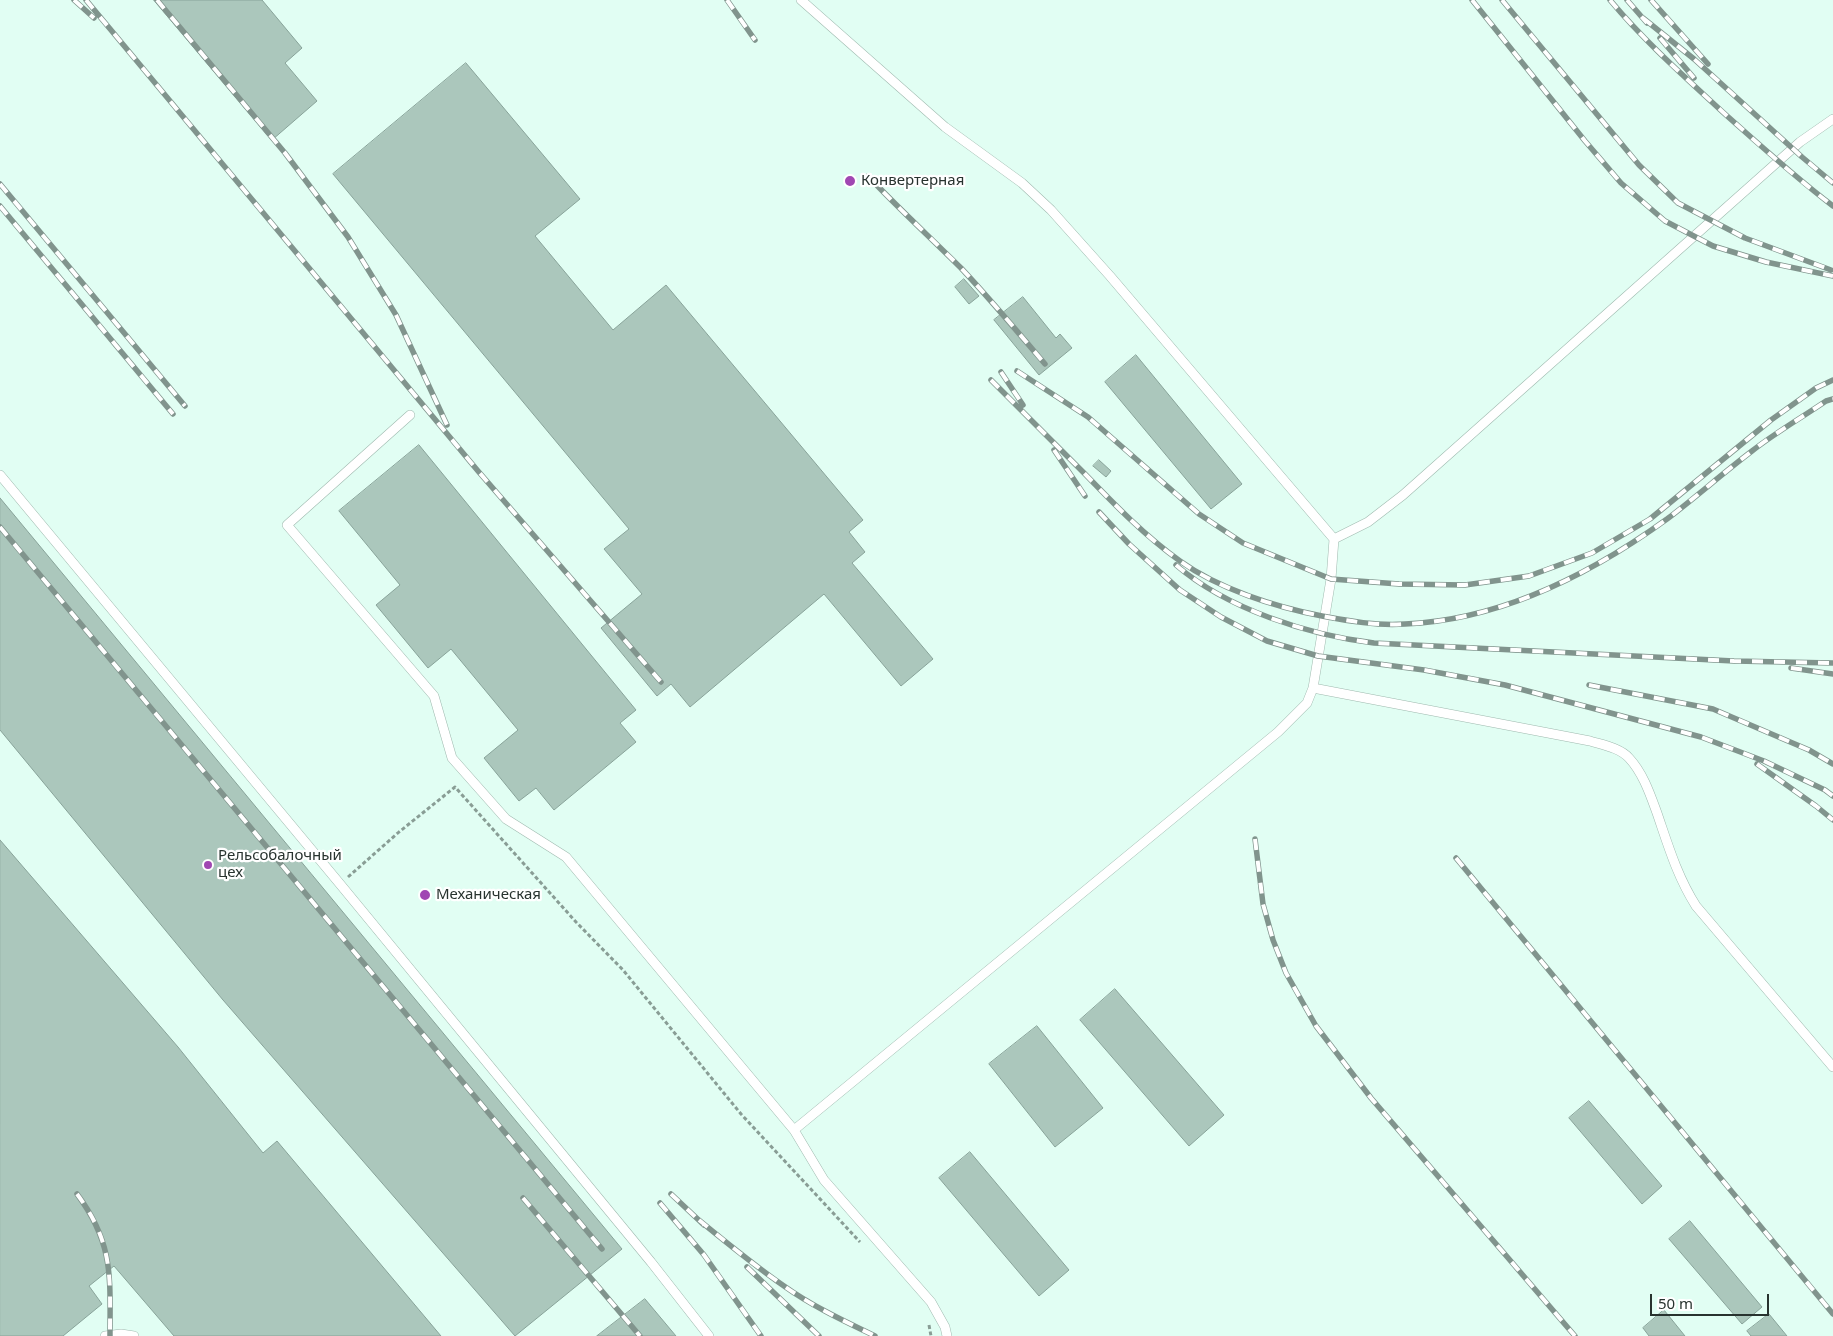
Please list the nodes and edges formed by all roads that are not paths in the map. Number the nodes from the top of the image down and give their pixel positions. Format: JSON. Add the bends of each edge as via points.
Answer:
{"nodes":[{"id":1,"x":801,"y":0,"type":"edge"},
{"id":2,"x":1833,"y":119,"type":"edge"},
{"id":3,"x":410,"y":415,"type":"dead end"},
{"id":4,"x":0,"y":476,"type":"edge"},
{"id":5,"x":1334,"y":539,"type":"junction"},
{"id":6,"x":1314,"y":688,"type":"junction"},
{"id":7,"x":1833,"y":1067,"type":"edge"},
{"id":8,"x":794,"y":1130,"type":"junction"},
{"id":9,"x":105,"y":1336,"type":"edge"},
{"id":10,"x":134,"y":1336,"type":"edge"},
{"id":11,"x":709,"y":1336,"type":"edge"},
{"id":12,"x":947,"y":1336,"type":"edge"}],
"edges":[{"from":1,"to":5,"type":"lane","via":[[945,127],[1022,183],[1051,210]]},
{"from":2,"to":5,"type":"lane","via":[[1800,142],[1403,495],[1368,522]]},
{"from":3,"to":8,"type":"lane","via":[[287,525],[434,696],[452,758],[506,819],[566,857]]},
{"from":4,"to":11,"type":"lane","via":[[340,884]]},
{"from":5,"to":6,"type":"lane"},
{"from":6,"to":7,"type":"lane","via":[[1590,741],[1628,756],[1648,788],[1682,884],[1696,906]]},
{"from":6,"to":8,"type":"lane","via":[[1307,703],[1278,732]]},
{"from":8,"to":12,"type":"lane","via":[[824,1180],[931,1302]]},
{"from":9,"to":10,"type":"lane"}]}
